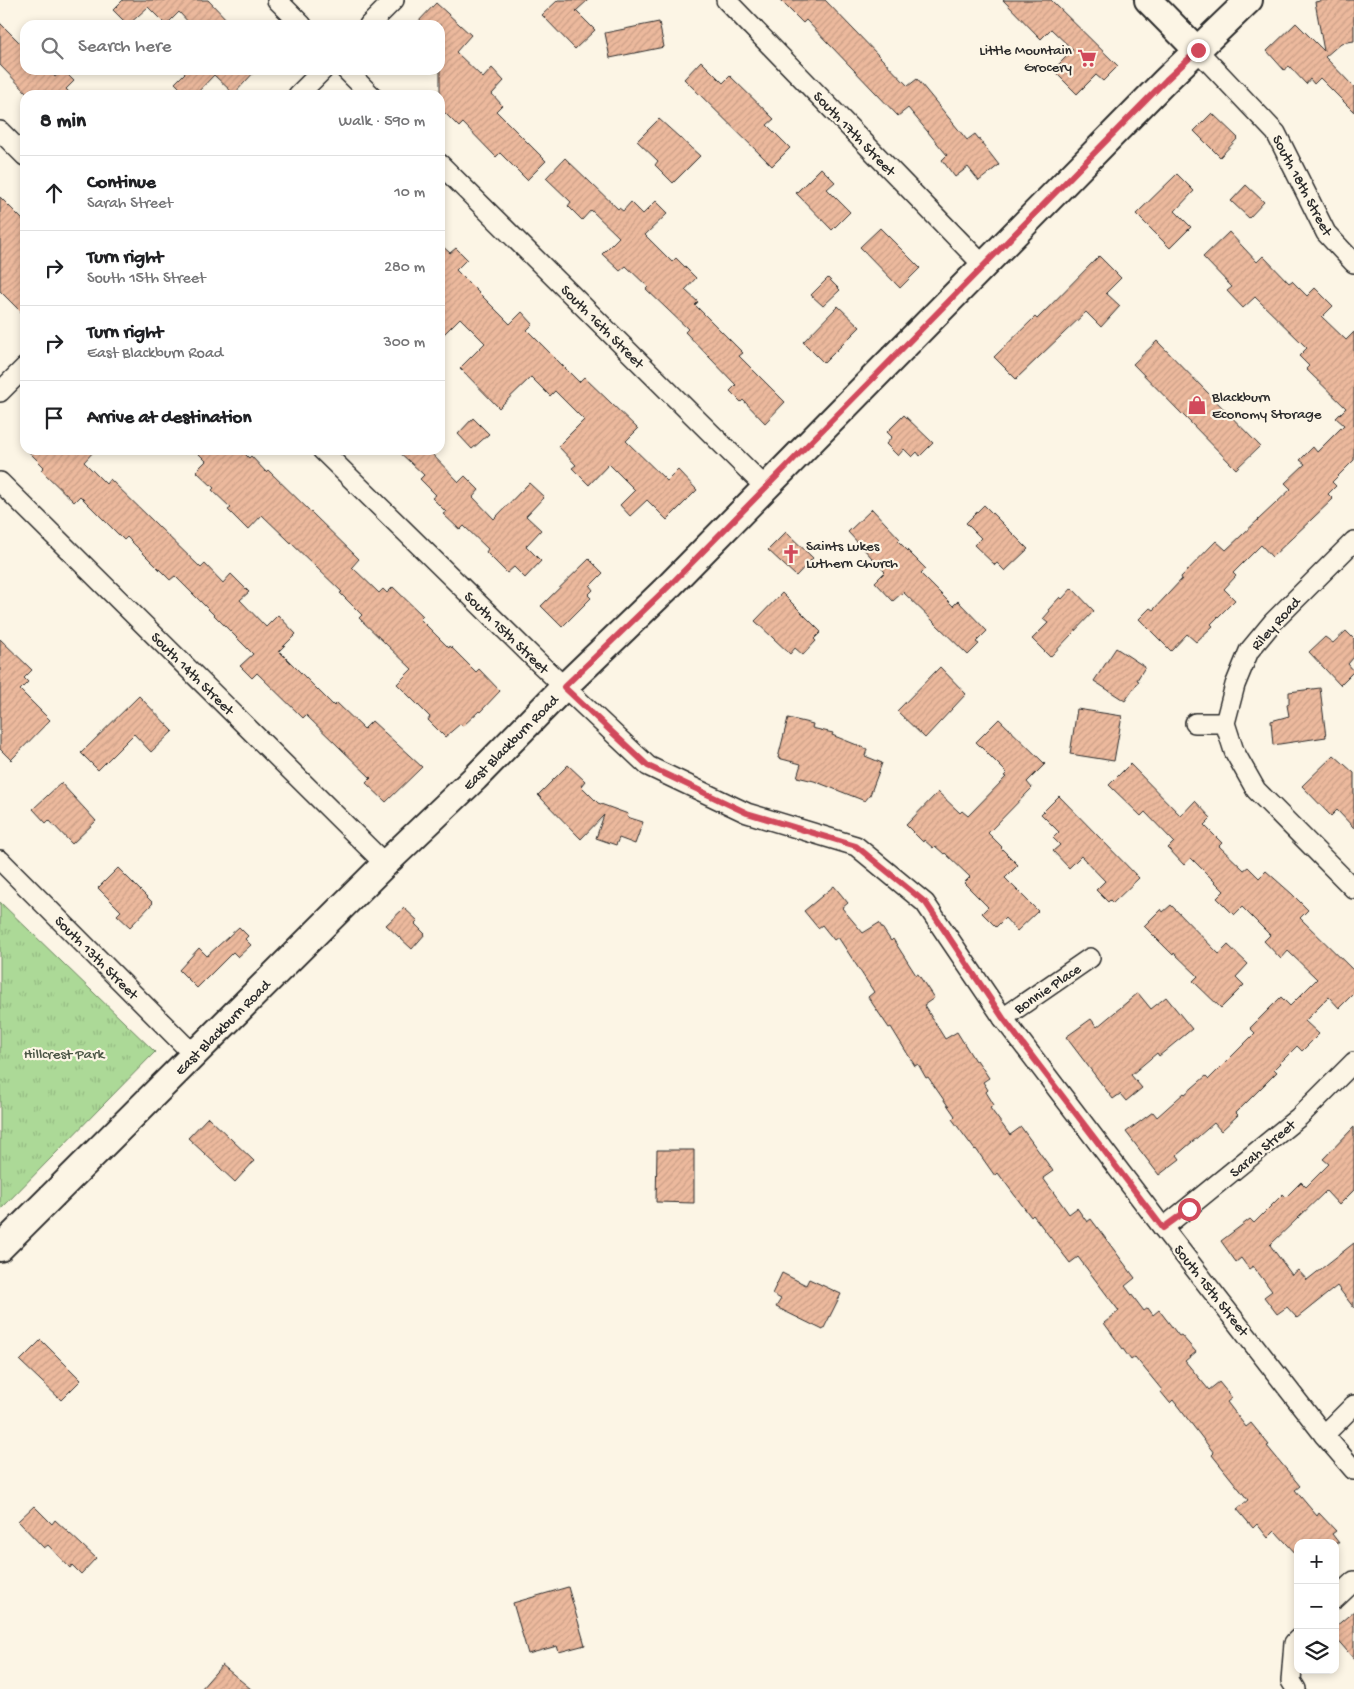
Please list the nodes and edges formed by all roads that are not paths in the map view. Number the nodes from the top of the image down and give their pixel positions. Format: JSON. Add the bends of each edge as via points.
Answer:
{"nodes":[{"id":1,"x":277,"y":0,"type":"edge"},
{"id":2,"x":394,"y":0,"type":"edge"},
{"id":3,"x":726,"y":0,"type":"edge"},
{"id":4,"x":1148,"y":0,"type":"edge"},
{"id":5,"x":1249,"y":0,"type":"edge"},
{"id":6,"x":297,"y":20,"type":"edge"},
{"id":7,"x":373,"y":20,"type":"edge"},
{"id":8,"x":1198,"y":50,"type":"junction"},
{"id":9,"x":318,"y":75,"type":"edge"},
{"id":10,"x":351,"y":75,"type":"edge"},
{"id":11,"x":303,"y":90,"type":"edge"},
{"id":12,"x":366,"y":90,"type":"edge"},
{"id":13,"x":0,"y":131,"type":"edge"},
{"id":14,"x":20,"y":151,"type":"edge"},
{"id":15,"x":445,"y":169,"type":"edge"},
{"id":16,"x":1354,"y":263,"type":"edge"},
{"id":17,"x":984,"y":266,"type":"junction"},
{"id":18,"x":20,"y":372,"type":"edge"},
{"id":19,"x":0,"y":392,"type":"edge"},
{"id":20,"x":327,"y":455,"type":"edge"},
{"id":21,"x":0,"y":482,"type":"edge"},
{"id":22,"x":766,"y":488,"type":"junction"},
{"id":23,"x":1354,"y":541,"type":"edge"},
{"id":24,"x":564,"y":687,"type":"junction"},
{"id":25,"x":1195,"y":723,"type":"dead end"},
{"id":26,"x":1225,"y":723,"type":"junction"},
{"id":27,"x":0,"y":860,"type":"edge"},
{"id":28,"x":385,"y":864,"type":"junction"},
{"id":29,"x":1354,"y":888,"type":"edge"},
{"id":30,"x":1090,"y":958,"type":"dead end"},
{"id":31,"x":1003,"y":1018,"type":"junction"},
{"id":32,"x":194,"y":1054,"type":"junction"},
{"id":33,"x":1354,"y":1062,"type":"edge"},
{"id":34,"x":1163,"y":1228,"type":"junction"},
{"id":35,"x":0,"y":1248,"type":"edge"},
{"id":36,"x":1354,"y":1405,"type":"edge"},
{"id":37,"x":1324,"y":1435,"type":"junction"},
{"id":38,"x":1354,"y":1470,"type":"edge"},
{"id":39,"x":1354,"y":1581,"type":"edge"},
{"id":40,"x":1339,"y":1595,"type":"edge"},
{"id":41,"x":1294,"y":1643,"type":"edge"},
{"id":42,"x":1296,"y":1689,"type":"edge"}],
"edges":[{"from":1,"to":6,"type":"street"},
{"from":2,"to":7,"type":"street"},
{"from":3,"to":17,"type":"street","name":"South 17th Street"},
{"from":4,"to":8,"type":"street","name":"South 18th Street"},
{"from":5,"to":8,"type":"street","name":"East Blackburn Road"},
{"from":8,"to":16,"type":"street","name":"South 18th Street","via":[[1276,133],[1326,233]]},
{"from":8,"to":17,"type":"street","name":"East Blackburn Road"},
{"from":9,"to":11,"type":"street"},
{"from":10,"to":12,"type":"street"},
{"from":13,"to":14,"type":"street"},
{"from":15,"to":22,"type":"street","name":"South 16th Street"},
{"from":17,"to":22,"type":"street","name":"East Blackburn Road"},
{"from":18,"to":19,"type":"street"},
{"from":20,"to":24,"type":"street","name":"South 15th Street"},
{"from":21,"to":28,"type":"street","name":"South 14th Street"},
{"from":22,"to":24,"type":"street","name":"East Blackburn Road"},
{"from":23,"to":26,"type":"street","name":"Riley Road","via":[[1249,650]]},
{"from":24,"to":28,"type":"street","name":"East Blackburn Road"},
{"from":24,"to":31,"type":"street","name":"South 15th Street","via":[[648,766],[747,813],[856,846],[926,903]]},
{"from":25,"to":26,"type":"street"},
{"from":26,"to":29,"type":"street","via":[[1234,751],[1256,790]]},
{"from":27,"to":32,"type":"street","name":"South 13th Street"},
{"from":28,"to":32,"type":"street","name":"East Blackburn Road"},
{"from":30,"to":31,"type":"street","name":"Bonnie Place"},
{"from":31,"to":34,"type":"street","name":"South 15th Street"},
{"from":32,"to":35,"type":"street","name":"East Blackburn Road"},
{"from":33,"to":34,"type":"street","name":"Sarah Street","via":[[1300,1117]]},
{"from":34,"to":37,"type":"street","name":"South 15th Street"},
{"from":36,"to":37,"type":"street"},
{"from":37,"to":38,"type":"street","name":"South 15th Street"},
{"from":39,"to":40,"type":"street"},
{"from":41,"to":42,"type":"street","via":[[1291,1681]]}]}
